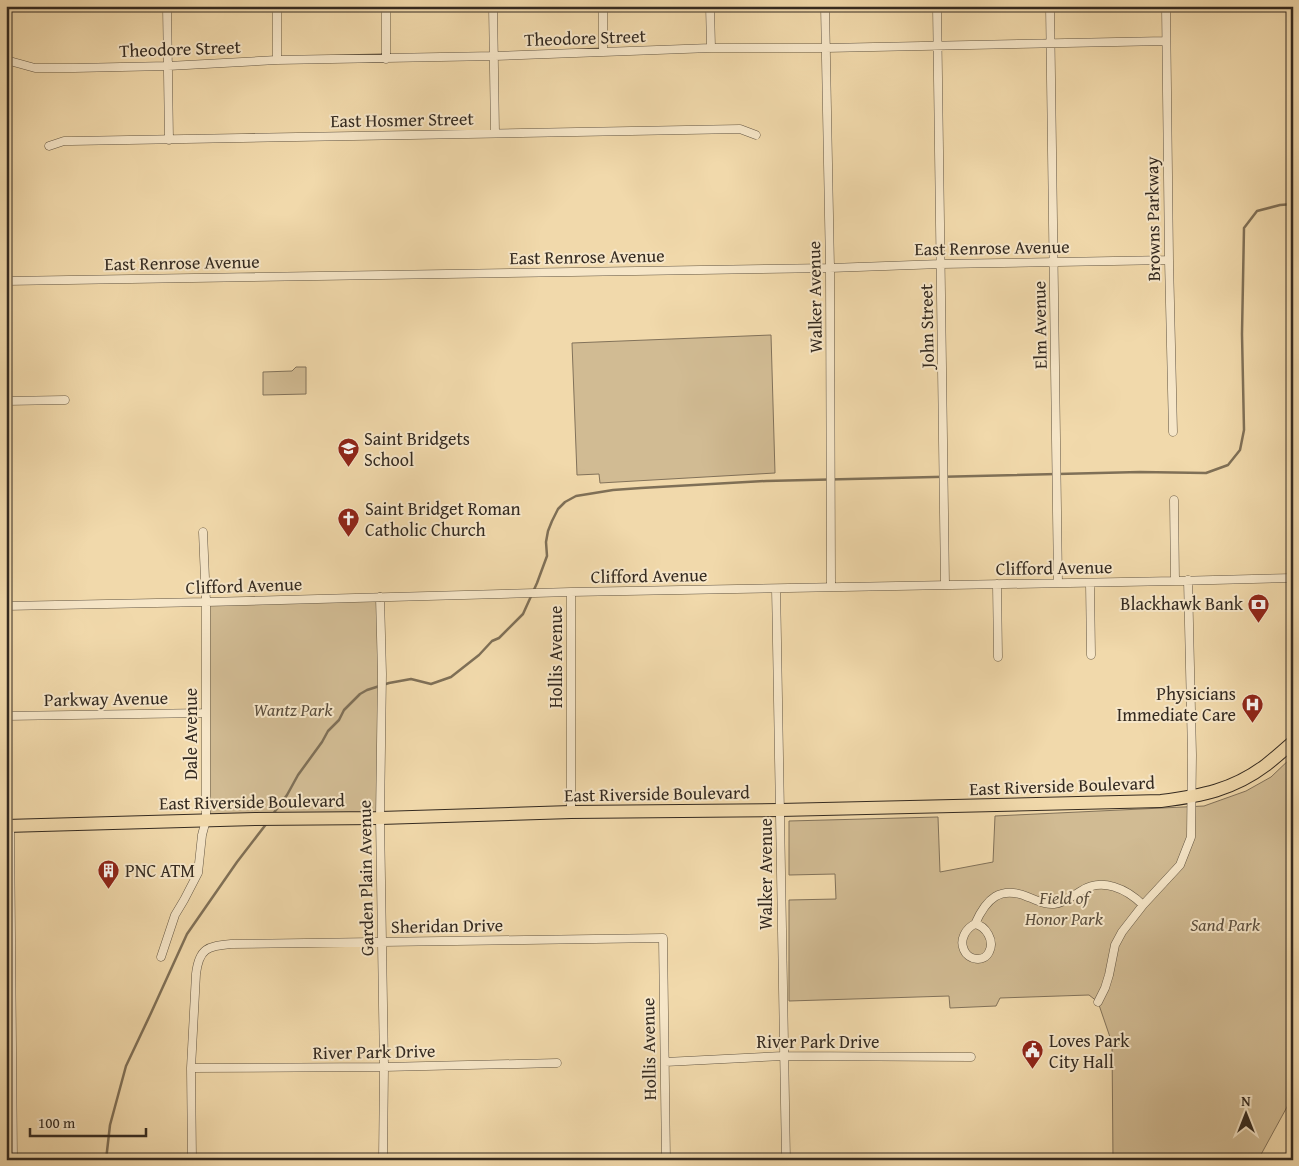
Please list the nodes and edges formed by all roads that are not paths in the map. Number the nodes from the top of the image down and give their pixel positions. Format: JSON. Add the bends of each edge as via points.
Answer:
{"nodes":[{"id":1,"x":167,"y":6,"type":"edge"},
{"id":2,"x":277,"y":6,"type":"edge"},
{"id":3,"x":386,"y":6,"type":"edge"},
{"id":4,"x":493,"y":6,"type":"edge"},
{"id":5,"x":603,"y":6,"type":"edge"},
{"id":6,"x":710,"y":6,"type":"edge"},
{"id":7,"x":825,"y":6,"type":"edge"},
{"id":8,"x":938,"y":6,"type":"edge"},
{"id":9,"x":1050,"y":6,"type":"edge"},
{"id":10,"x":1166,"y":6,"type":"edge"},
{"id":11,"x":1166,"y":41,"type":"junction"},
{"id":12,"x":1051,"y":42,"type":"junction"},
{"id":13,"x":938,"y":46,"type":"junction"},
{"id":14,"x":711,"y":48,"type":"junction"},
{"id":15,"x":826,"y":48,"type":"junction"},
{"id":16,"x":604,"y":52,"type":"junction"},
{"id":17,"x":494,"y":56,"type":"junction"},
{"id":18,"x":386,"y":59,"type":"junction"},
{"id":19,"x":6,"y":60,"type":"edge"},
{"id":20,"x":277,"y":60,"type":"junction"},
{"id":21,"x":168,"y":66,"type":"junction"},
{"id":22,"x":495,"y":134,"type":"junction"},
{"id":23,"x":756,"y":135,"type":"dead end"},
{"id":24,"x":169,"y":140,"type":"junction"},
{"id":25,"x":49,"y":146,"type":"dead end"},
{"id":26,"x":1169,"y":260,"type":"junction"},
{"id":27,"x":1054,"y":262,"type":"junction"},
{"id":28,"x":941,"y":264,"type":"junction"},
{"id":29,"x":830,"y":268,"type":"junction"},
{"id":30,"x":6,"y":281,"type":"edge"},
{"id":31,"x":65,"y":400,"type":"dead end"},
{"id":32,"x":6,"y":401,"type":"edge"},
{"id":33,"x":1173,"y":432,"type":"dead end"},
{"id":34,"x":1174,"y":500,"type":"dead end"},
{"id":35,"x":203,"y":532,"type":"dead end"},
{"id":36,"x":1293,"y":578,"type":"edge"},
{"id":37,"x":1188,"y":580,"type":"junction"},
{"id":38,"x":1175,"y":581,"type":"junction"},
{"id":39,"x":1090,"y":582,"type":"junction"},
{"id":40,"x":1058,"y":583,"type":"junction"},
{"id":41,"x":997,"y":584,"type":"junction"},
{"id":42,"x":945,"y":585,"type":"junction"},
{"id":43,"x":776,"y":588,"type":"junction"},
{"id":44,"x":831,"y":588,"type":"junction"},
{"id":45,"x":571,"y":592,"type":"junction"},
{"id":46,"x":380,"y":597,"type":"junction"},
{"id":47,"x":206,"y":602,"type":"junction"},
{"id":48,"x":6,"y":606,"type":"edge"},
{"id":49,"x":1091,"y":655,"type":"dead end"},
{"id":50,"x":998,"y":657,"type":"dead end"},
{"id":51,"x":205,"y":713,"type":"junction"},
{"id":52,"x":6,"y":716,"type":"edge"},
{"id":53,"x":1293,"y":742,"type":"edge"},
{"id":54,"x":1192,"y":797,"type":"junction"},
{"id":55,"x":780,"y":810,"type":"junction"},
{"id":56,"x":571,"y":812,"type":"junction"},
{"id":57,"x":380,"y":818,"type":"junction"},
{"id":58,"x":206,"y":820,"type":"junction"},
{"id":59,"x":8,"y":826,"type":"edge"},
{"id":60,"x":1144,"y":905,"type":"junction"},
{"id":61,"x":975,"y":924,"type":"junction"},
{"id":62,"x":663,"y":938,"type":"joint"},
{"id":63,"x":382,"y":942,"type":"junction"},
{"id":64,"x":161,"y":957,"type":"dead end"},
{"id":65,"x":1098,"y":1002,"type":"dead end"},
{"id":66,"x":783,"y":1056,"type":"junction"},
{"id":67,"x":971,"y":1057,"type":"dead end"},
{"id":68,"x":665,"y":1062,"type":"junction"},
{"id":69,"x":557,"y":1063,"type":"dead end"},
{"id":70,"x":384,"y":1067,"type":"junction"},
{"id":71,"x":191,"y":1068,"type":"junction"},
{"id":72,"x":13,"y":1160,"type":"edge"},
{"id":73,"x":192,"y":1160,"type":"edge"},
{"id":74,"x":383,"y":1160,"type":"edge"},
{"id":75,"x":666,"y":1160,"type":"edge"},
{"id":76,"x":786,"y":1160,"type":"edge"}],
"edges":[{"from":1,"to":21,"type":"street"},
{"from":2,"to":20,"type":"street"},
{"from":3,"to":18,"type":"street"},
{"from":4,"to":17,"type":"street"},
{"from":5,"to":16,"type":"street"},
{"from":6,"to":14,"type":"street"},
{"from":7,"to":15,"type":"street","name":"Walker Avenue"},
{"from":8,"to":13,"type":"street","name":"John Street"},
{"from":9,"to":12,"type":"street","name":"Elm Avenue"},
{"from":10,"to":11,"type":"street","name":"Browns Parkway"},
{"from":11,"to":12,"type":"street","name":"Theodore Street"},
{"from":11,"to":26,"type":"street","name":"Browns Parkway"},
{"from":12,"to":13,"type":"street","name":"Theodore Street"},
{"from":12,"to":27,"type":"street","name":"Elm Avenue"},
{"from":13,"to":15,"type":"street","name":"Theodore Street"},
{"from":13,"to":28,"type":"street","name":"John Street"},
{"from":14,"to":15,"type":"street","name":"Theodore Street"},
{"from":14,"to":16,"type":"street","name":"Theodore Street"},
{"from":15,"to":29,"type":"street","name":"Walker Avenue"},
{"from":16,"to":17,"type":"street","name":"Theodore Street"},
{"from":17,"to":18,"type":"street","name":"Theodore Street"},
{"from":17,"to":22,"type":"street"},
{"from":18,"to":20,"type":"street","name":"Theodore Street"},
{"from":19,"to":21,"type":"street","name":"Theodore Street","via":[[35,68]]},
{"from":20,"to":21,"type":"street","name":"Theodore Street"},
{"from":21,"to":24,"type":"street"},
{"from":22,"to":23,"type":"street","name":"East Hosmer Street","via":[[740,129]]},
{"from":22,"to":24,"type":"street","name":"East Hosmer Street"},
{"from":24,"to":25,"type":"street","name":"East Hosmer Street","via":[[71,141]]},
{"from":26,"to":27,"type":"street","name":"East Renrose Avenue"},
{"from":26,"to":33,"type":"street","name":"Browns Parkway"},
{"from":27,"to":28,"type":"street","name":"East Renrose Avenue"},
{"from":27,"to":40,"type":"street","name":"Elm Avenue"},
{"from":28,"to":29,"type":"street","name":"East Renrose Avenue"},
{"from":28,"to":42,"type":"street","name":"John Street"},
{"from":29,"to":30,"type":"street","name":"East Renrose Avenue"},
{"from":29,"to":44,"type":"street","name":"Walker Avenue"},
{"from":31,"to":32,"type":"street"},
{"from":34,"to":38,"type":"street"},
{"from":35,"to":47,"type":"street","name":"Dale Avenue"},
{"from":36,"to":37,"type":"street","name":"Clifford Avenue"},
{"from":37,"to":38,"type":"street","name":"Clifford Avenue"},
{"from":37,"to":54,"type":"street"},
{"from":38,"to":39,"type":"street","name":"Clifford Avenue"},
{"from":39,"to":40,"type":"street","name":"Clifford Avenue"},
{"from":39,"to":49,"type":"street"},
{"from":40,"to":41,"type":"street","name":"Clifford Avenue"},
{"from":41,"to":42,"type":"street","name":"Clifford Avenue"},
{"from":41,"to":50,"type":"street"},
{"from":42,"to":44,"type":"street","name":"Clifford Avenue"},
{"from":43,"to":44,"type":"street","name":"Clifford Avenue"},
{"from":43,"to":45,"type":"street","name":"Clifford Avenue"},
{"from":43,"to":55,"type":"street","name":"Walker Avenue"},
{"from":45,"to":46,"type":"street","name":"Clifford Avenue"},
{"from":45,"to":56,"type":"street","name":"Hollis Avenue"},
{"from":46,"to":47,"type":"street","name":"Clifford Avenue"},
{"from":46,"to":57,"type":"street","name":"Garden Plain Avenue"},
{"from":47,"to":48,"type":"street","name":"Clifford Avenue"},
{"from":47,"to":51,"type":"street","name":"Dale Avenue"},
{"from":51,"to":52,"type":"street","name":"Parkway Avenue"},
{"from":51,"to":58,"type":"street","name":"Dale Avenue"},
{"from":53,"to":54,"type":"main road","name":"East Riverside Boulevard","via":[[1248,777],[1226,788]]},
{"from":54,"to":55,"type":"main road","name":"East Riverside Boulevard","via":[[1161,801]]},
{"from":54,"to":60,"type":"street","via":[[1191,837],[1180,865]]},
{"from":55,"to":56,"type":"main road","name":"East Riverside Boulevard"},
{"from":55,"to":66,"type":"street","name":"Walker Avenue"},
{"from":56,"to":57,"type":"main road","name":"East Riverside Boulevard"},
{"from":57,"to":58,"type":"main road","name":"East Riverside Boulevard"},
{"from":57,"to":63,"type":"street","name":"Garden Plain Avenue"},
{"from":58,"to":59,"type":"main road","name":"East Riverside Boulevard"},
{"from":58,"to":64,"type":"street","name":"Dale Avenue","via":[[198,873],[175,915]]},
{"from":59,"to":72,"type":"street"},
{"from":60,"to":61,"type":"street","via":[[1125,891],[1104,885],[1089,886],[1054,904],[1009,893],[992,897]]},
{"from":60,"to":65,"type":"street","via":[[1122,932]]},
{"from":61,"to":61,"type":"street","via":[[967,930],[962,944],[965,953],[976,959],[986,957],[991,948],[985,929]]},
{"from":62,"to":63,"type":"street","name":"Sheridan Drive"},
{"from":62,"to":68,"type":"street","name":"Hollis Avenue"},
{"from":63,"to":70,"type":"street","name":"Garden Plain Avenue"},
{"from":63,"to":71,"type":"street","name":"Sheridan Drive","via":[[231,944],[213,946],[204,951],[196,974]]},
{"from":66,"to":67,"type":"street","name":"River Park Drive"},
{"from":66,"to":68,"type":"street","name":"River Park Drive"},
{"from":66,"to":76,"type":"street","name":"Walker Avenue"},
{"from":68,"to":75,"type":"street","name":"Hollis Avenue"},
{"from":69,"to":70,"type":"street","name":"River Park Drive"},
{"from":70,"to":71,"type":"street","name":"River Park Drive"},
{"from":70,"to":74,"type":"street","name":"Garden Plain Avenue"},
{"from":71,"to":73,"type":"street"}]}
